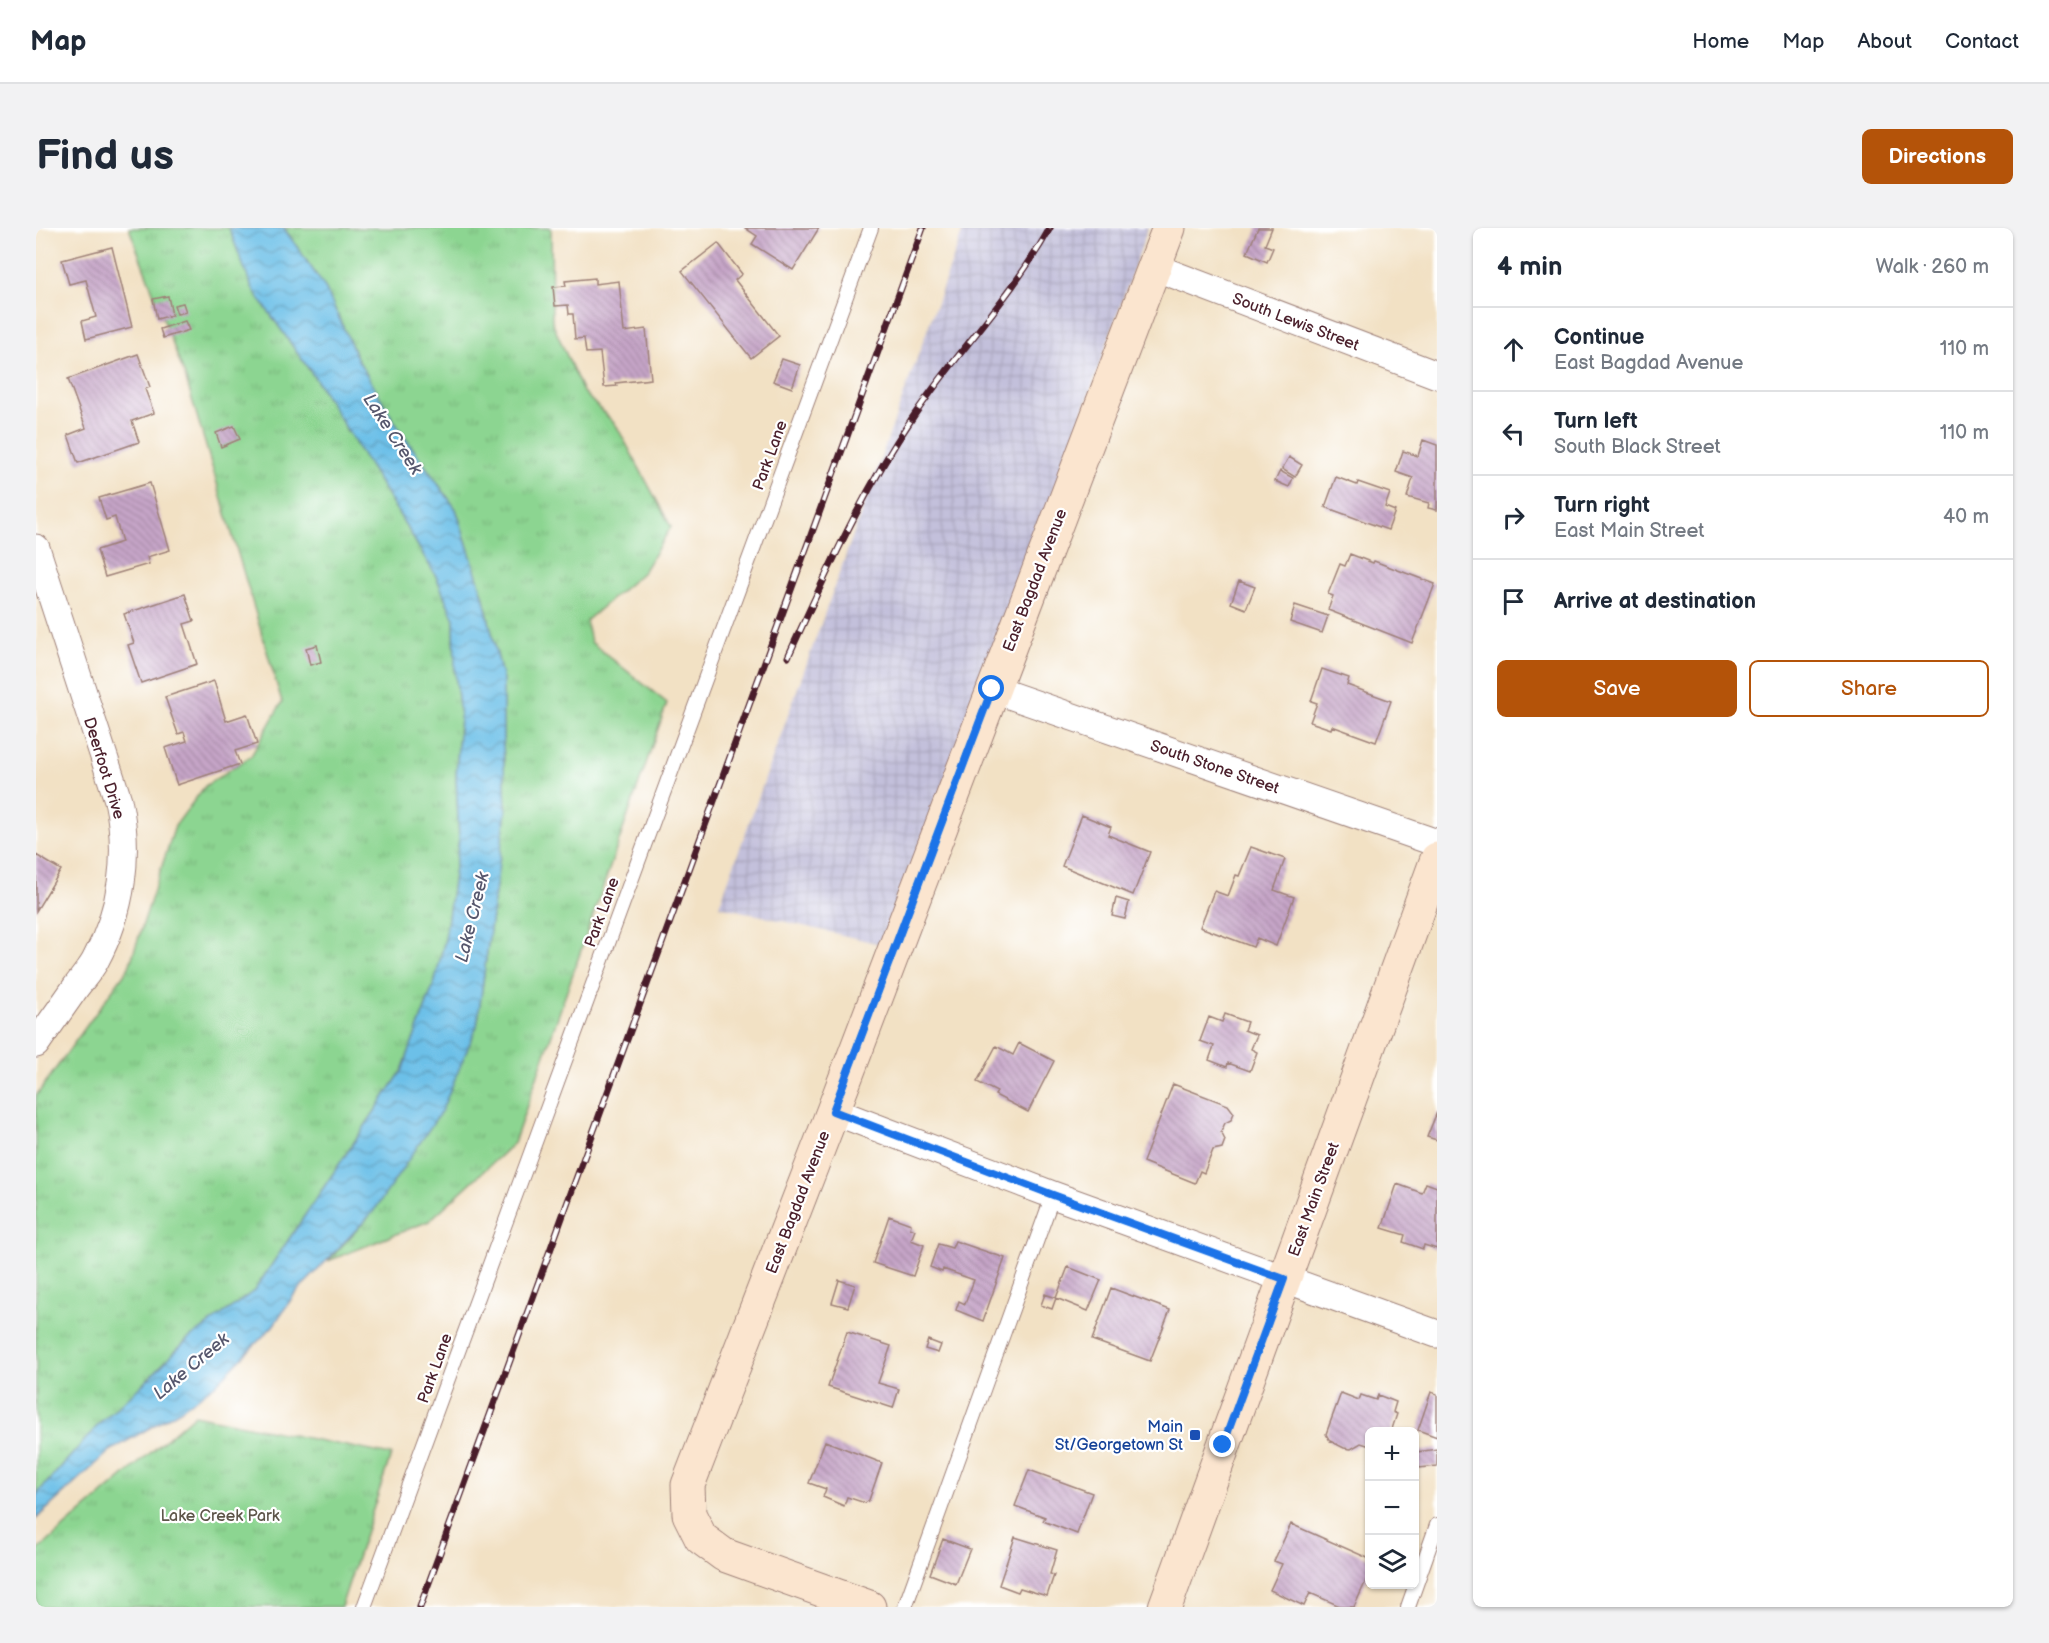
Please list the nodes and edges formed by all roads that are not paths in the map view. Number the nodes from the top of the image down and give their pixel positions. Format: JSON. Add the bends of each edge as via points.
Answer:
{"nodes":[{"id":1,"x":871,"y":228,"type":"edge"},
{"id":2,"x":1169,"y":228,"type":"edge"},
{"id":3,"x":1154,"y":267,"type":"junction"},
{"id":4,"x":1437,"y":375,"type":"edge"},
{"id":5,"x":36,"y":548,"type":"edge"},
{"id":6,"x":992,"y":689,"type":"junction"},
{"id":7,"x":1437,"y":843,"type":"edge"},
{"id":8,"x":1437,"y":859,"type":"edge"},
{"id":9,"x":36,"y":1044,"type":"edge"},
{"id":10,"x":833,"y":1111,"type":"junction"},
{"id":11,"x":1053,"y":1195,"type":"junction"},
{"id":12,"x":1284,"y":1279,"type":"junction"},
{"id":13,"x":1437,"y":1334,"type":"edge"},
{"id":14,"x":1437,"y":1525,"type":"edge"},
{"id":15,"x":364,"y":1607,"type":"edge"},
{"id":16,"x":869,"y":1607,"type":"edge"},
{"id":17,"x":905,"y":1607,"type":"edge"},
{"id":18,"x":1165,"y":1607,"type":"edge"},
{"id":19,"x":1408,"y":1607,"type":"edge"}],
"edges":[{"from":1,"to":15,"type":"lane","name":"Park Lane"},
{"from":2,"to":3,"type":"street","name":"East Bagdad Avenue"},
{"from":3,"to":4,"type":"street","name":"South Lewis Street"},
{"from":3,"to":6,"type":"street","name":"East Bagdad Avenue"},
{"from":5,"to":9,"type":"street","name":"Deerfoot Drive","via":[[118,800],[125,856],[112,922],[94,962]]},
{"from":6,"to":7,"type":"street","name":"South Stone Street"},
{"from":6,"to":10,"type":"street","name":"East Bagdad Avenue"},
{"from":8,"to":12,"type":"street","name":"East Main Street"},
{"from":10,"to":11,"type":"street"},
{"from":10,"to":16,"type":"street","name":"East Bagdad Avenue","via":[[688,1485],[689,1514],[701,1538],[724,1555]]},
{"from":11,"to":12,"type":"street"},
{"from":11,"to":17,"type":"lane"},
{"from":12,"to":13,"type":"street"},
{"from":12,"to":18,"type":"street","name":"East Main Street"},
{"from":14,"to":19,"type":"lane"}]}
